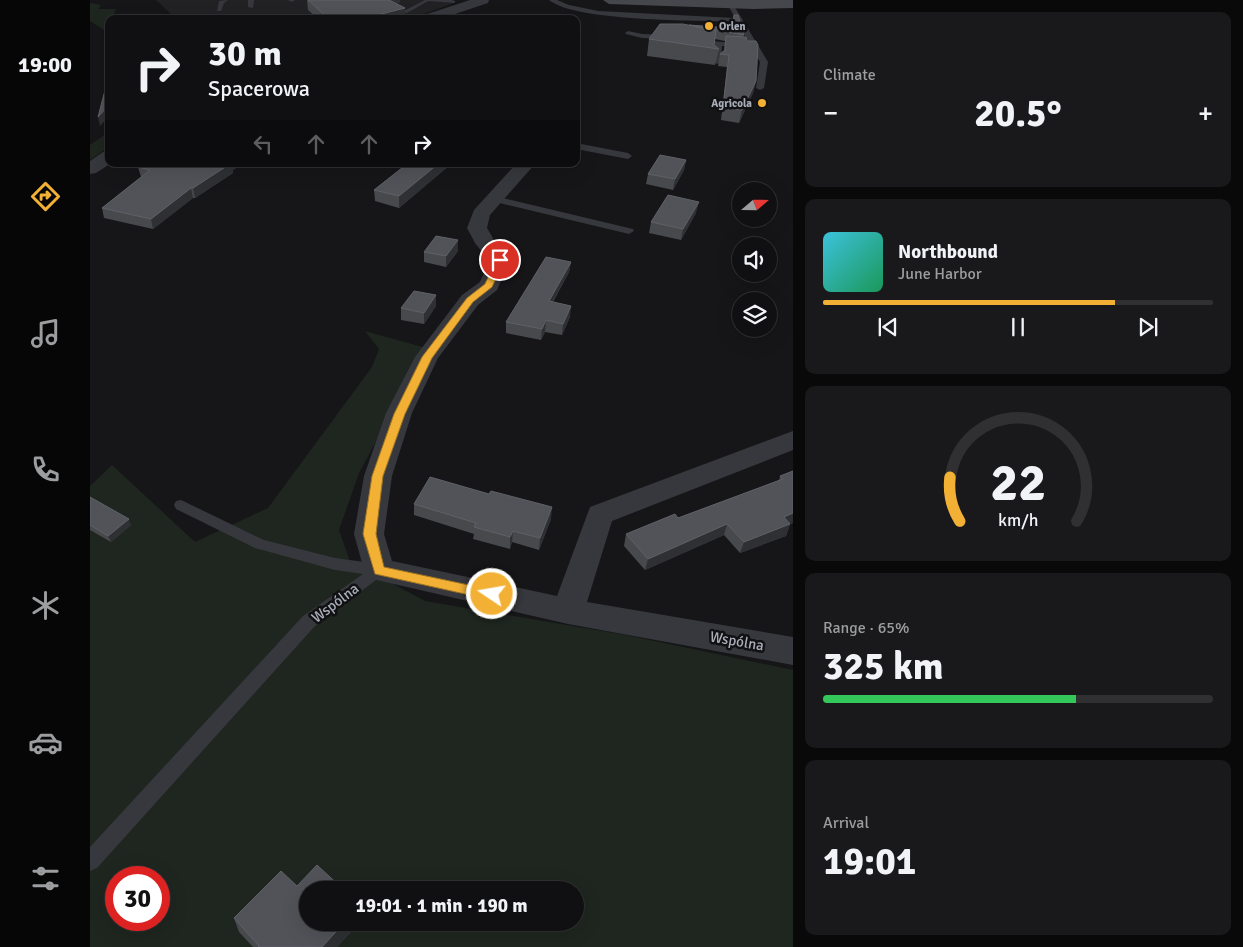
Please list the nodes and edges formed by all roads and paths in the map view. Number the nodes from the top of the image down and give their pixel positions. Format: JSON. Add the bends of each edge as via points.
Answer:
{"nodes":[{"id":1,"x":225,"y":0,"type":"edge"},
{"id":2,"x":413,"y":0,"type":"edge"},
{"id":3,"x":483,"y":0,"type":"edge"},
{"id":4,"x":552,"y":0,"type":"edge"},
{"id":5,"x":609,"y":0,"type":"edge"},
{"id":6,"x":428,"y":1,"type":"edge"},
{"id":7,"x":654,"y":1,"type":"edge"},
{"id":8,"x":453,"y":2,"type":"dead end"},
{"id":9,"x":793,"y":4,"type":"edge"},
{"id":10,"x":731,"y":5,"type":"junction"},
{"id":11,"x":219,"y":10,"type":"dead end"},
{"id":12,"x":405,"y":12,"type":"dead end"},
{"id":13,"x":438,"y":15,"type":"edge"},
{"id":14,"x":662,"y":16,"type":"junction"},
{"id":15,"x":739,"y":20,"type":"junction"},
{"id":16,"x":628,"y":33,"type":"dead end"},
{"id":17,"x":677,"y":36,"type":"edge"},
{"id":18,"x":689,"y":39,"type":"edge"},
{"id":19,"x":718,"y":44,"type":"junction"},
{"id":20,"x":741,"y":46,"type":"edge"},
{"id":21,"x":717,"y":62,"type":"dead end"},
{"id":22,"x":760,"y":88,"type":"dead end"},
{"id":23,"x":580,"y":147,"type":"edge"},
{"id":24,"x":628,"y":156,"type":"dead end"},
{"id":25,"x":105,"y":159,"type":"edge"},
{"id":26,"x":523,"y":167,"type":"edge"},
{"id":27,"x":90,"y":169,"type":"edge"},
{"id":28,"x":494,"y":199,"type":"junction"},
{"id":29,"x":629,"y":231,"type":"dead end"},
{"id":30,"x":793,"y":440,"type":"edge"},
{"id":31,"x":181,"y":505,"type":"dead end"},
{"id":32,"x":379,"y":570,"type":"junction"},
{"id":33,"x":568,"y":611,"type":"junction"},
{"id":34,"x":793,"y":651,"type":"edge"},
{"id":35,"x":90,"y":861,"type":"edge"}],
"edges":[{"from":1,"to":11,"type":"lane"},
{"from":2,"to":6,"type":"lane"},
{"from":3,"to":13,"type":"street"},
{"from":4,"to":14,"type":"lane","via":[[567,7],[598,13]]},
{"from":5,"to":7,"type":"main road"},
{"from":6,"to":8,"type":"lane"},
{"from":6,"to":12,"type":"lane"},
{"from":7,"to":10,"type":"main road"},
{"from":7,"to":14,"type":"lane"},
{"from":9,"to":10,"type":"main road"},
{"from":10,"to":15,"type":"lane"},
{"from":14,"to":15,"type":"lane","via":[[683,21]]},
{"from":15,"to":22,"type":"lane","via":[[764,62]]},
{"from":16,"to":17,"type":"lane","via":[[659,38]]},
{"from":18,"to":19,"type":"lane"},
{"from":19,"to":20,"type":"lane"},
{"from":19,"to":21,"type":"lane"},
{"from":23,"to":24,"type":"lane"},
{"from":25,"to":27,"type":"street"},
{"from":26,"to":28,"type":"street"},
{"from":28,"to":29,"type":"lane"},
{"from":28,"to":32,"type":"street","via":[[481,214],[477,228],[500,260],[489,285],[470,300],[427,357],[399,414],[378,476],[370,534]]},
{"from":30,"to":33,"type":"street","via":[[600,514]]},
{"from":31,"to":32,"type":"lane","via":[[260,544],[335,564]]},
{"from":32,"to":33,"type":"street","name":"Wspólna"},
{"from":32,"to":35,"type":"lane","name":"Wspólna","via":[[309,622]]},
{"from":33,"to":34,"type":"street","name":"Wspólna"}]}
